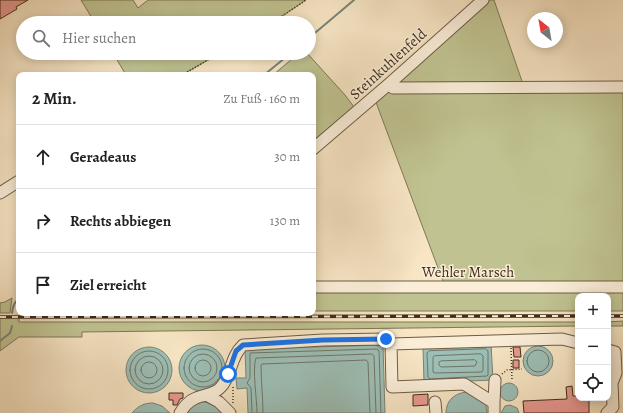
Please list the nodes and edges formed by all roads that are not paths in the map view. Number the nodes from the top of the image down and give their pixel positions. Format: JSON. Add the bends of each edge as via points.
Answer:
{"nodes":[{"id":1,"x":483,"y":0,"type":"edge"},
{"id":2,"x":389,"y":84,"type":"junction"},
{"id":3,"x":623,"y":87,"type":"edge"},
{"id":4,"x":316,"y":146,"type":"edge"},
{"id":5,"x":16,"y":182,"type":"edge"},
{"id":6,"x":0,"y":193,"type":"edge"},
{"id":7,"x":316,"y":287,"type":"edge"},
{"id":8,"x":623,"y":287,"type":"edge"},
{"id":9,"x":575,"y":342,"type":"edge"},
{"id":10,"x":391,"y":344,"type":"junction"},
{"id":11,"x":611,"y":351,"type":"edge"},
{"id":12,"x":495,"y":380,"type":"road end"},
{"id":13,"x":208,"y":396,"type":"junction"},
{"id":14,"x":494,"y":408,"type":"edge"},
{"id":15,"x":232,"y":410,"type":"edge"},
{"id":16,"x":180,"y":413,"type":"edge"},
{"id":17,"x":607,"y":413,"type":"edge"}],
"edges":[{"from":1,"to":2,"type":"street","name":"Steinkuhlenfeld"},
{"from":2,"to":3,"type":"street","via":[[393,88]]},
{"from":2,"to":4,"type":"street","name":"Steinkuhlenfeld"},
{"from":5,"to":6,"type":"street"},
{"from":7,"to":8,"type":"street","name":"Wehler Marsch"},
{"from":9,"to":10,"type":"street","via":[[562,339]]},
{"from":10,"to":13,"type":"street","via":[[386,339],[243,345],[236,351],[221,387]]},
{"from":10,"to":14,"type":"street","via":[[392,387],[464,384]]},
{"from":11,"to":17,"type":"street","via":[[615,352],[616,373],[612,383],[613,407]]},
{"from":12,"to":14,"type":"street"},
{"from":13,"to":15,"type":"street"},
{"from":13,"to":16,"type":"street","via":[[195,398],[186,404]]}]}
